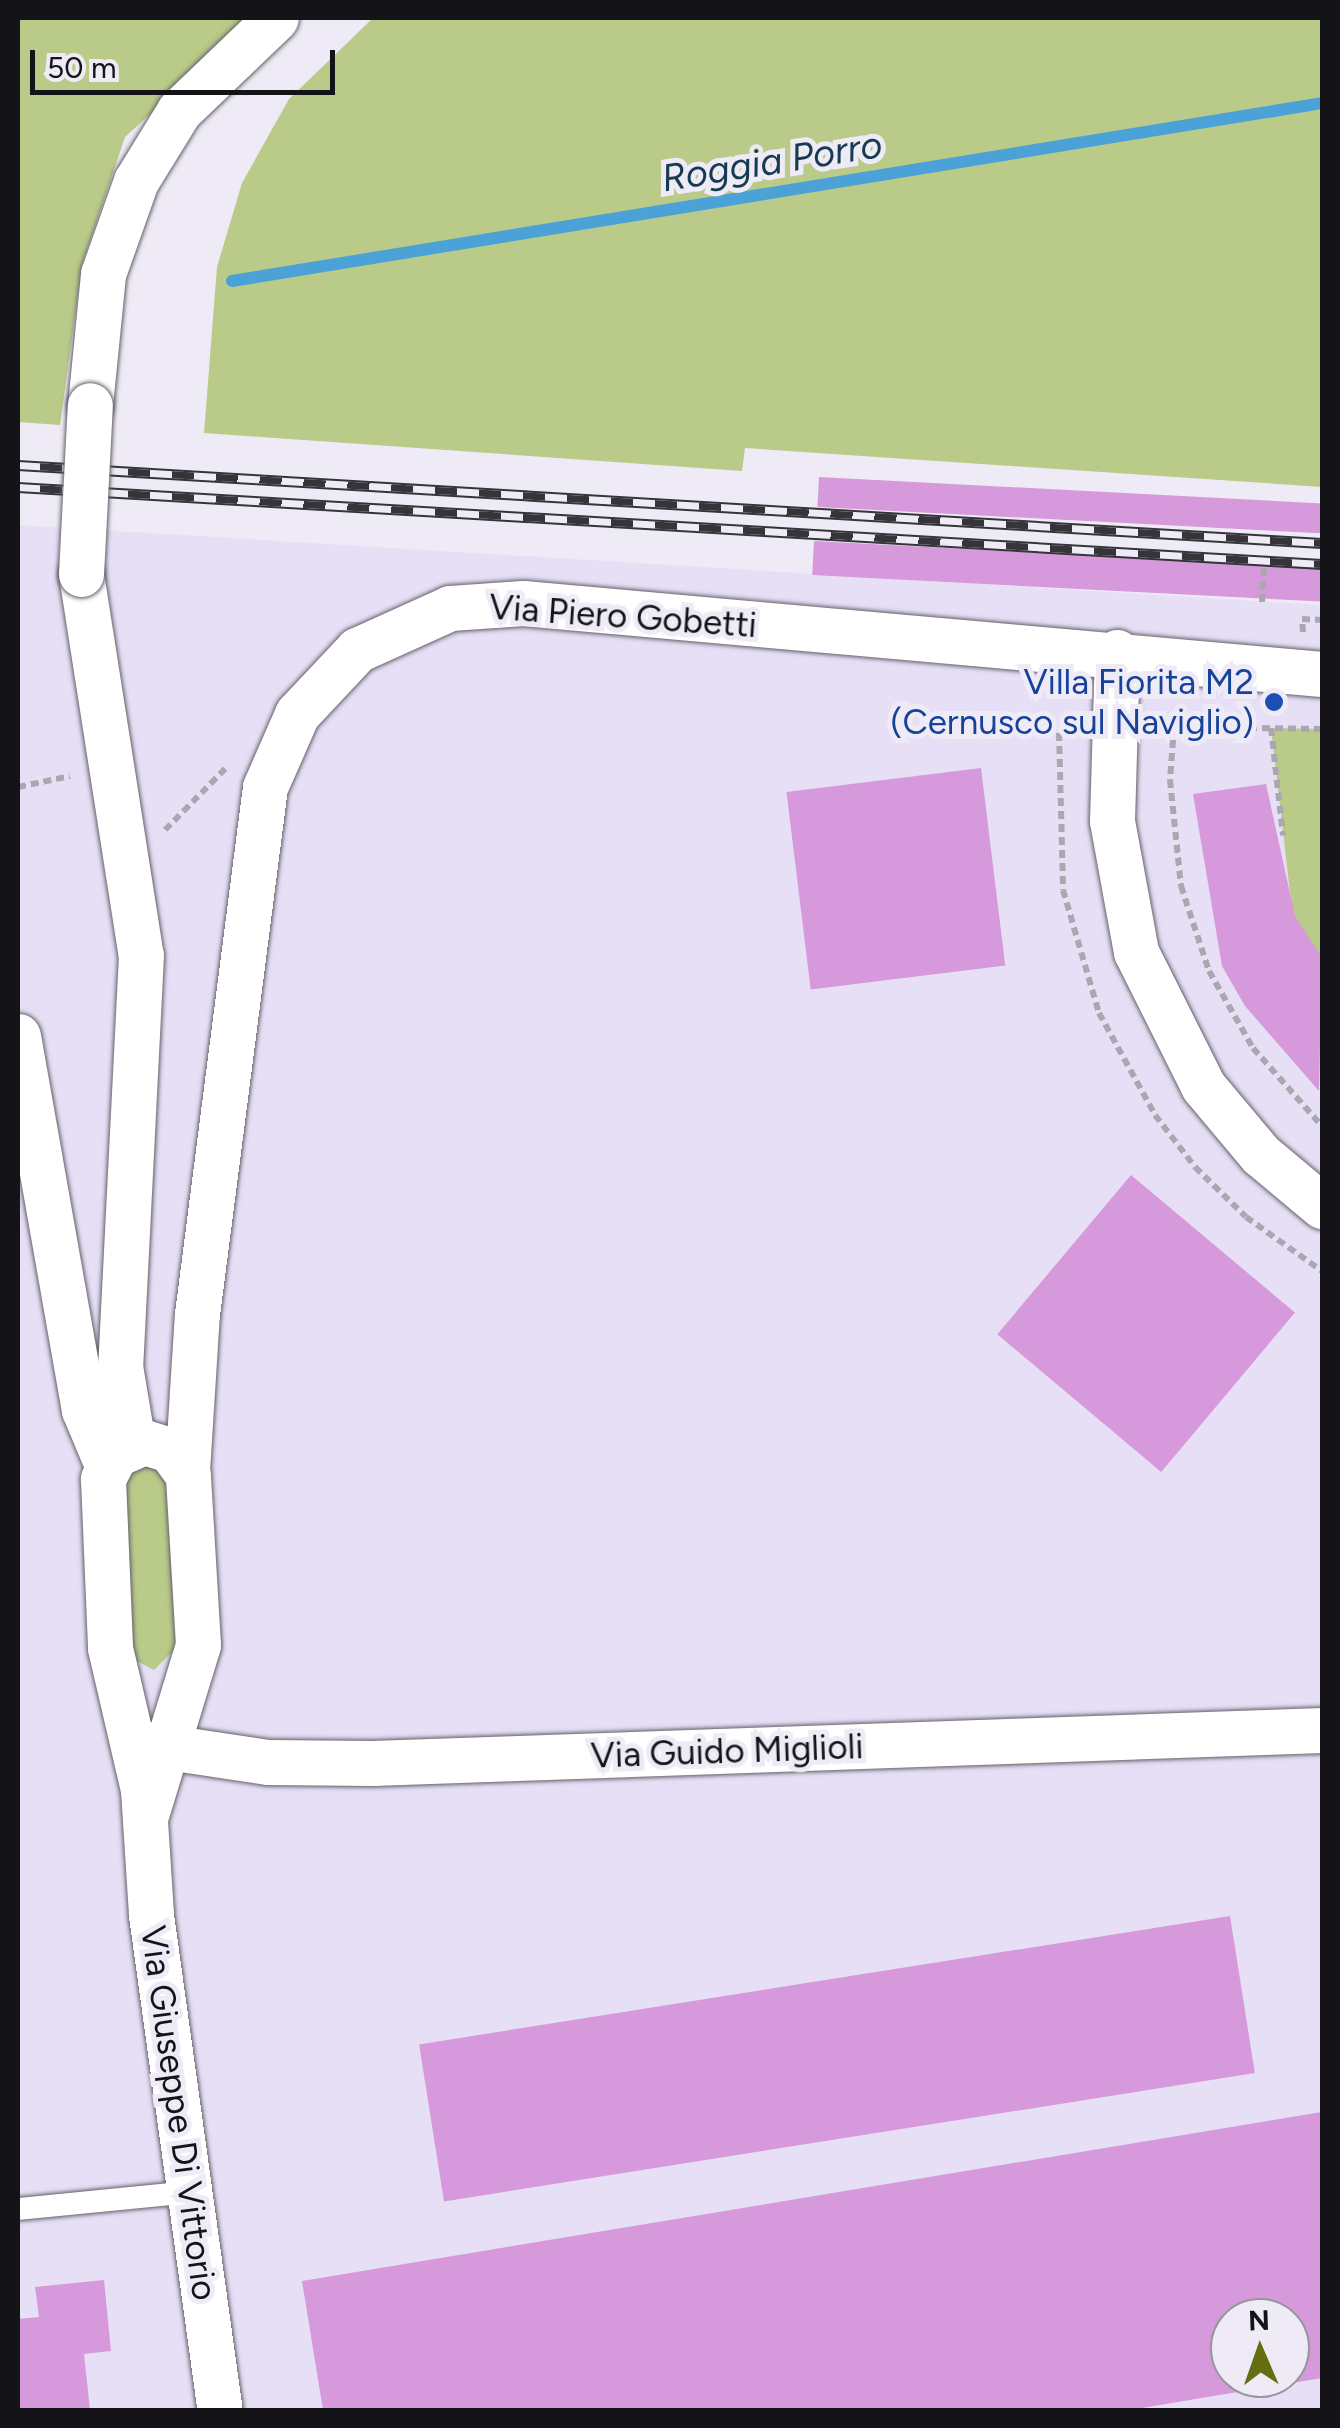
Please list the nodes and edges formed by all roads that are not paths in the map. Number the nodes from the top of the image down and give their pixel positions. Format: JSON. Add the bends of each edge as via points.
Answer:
{"nodes":[{"id":1,"x":276,"y":18,"type":"edge"},
{"id":2,"x":1117,"y":652,"type":"junction"},
{"id":3,"x":1322,"y":674,"type":"edge"},
{"id":4,"x":18,"y":1036,"type":"edge"},
{"id":5,"x":1322,"y":1206,"type":"edge"},
{"id":6,"x":145,"y":1456,"type":"junction"},
{"id":7,"x":114,"y":1662,"type":"junction"},
{"id":8,"x":194,"y":1662,"type":"junction"},
{"id":9,"x":1322,"y":1730,"type":"edge"},
{"id":10,"x":150,"y":1744,"type":"junction"},
{"id":11,"x":190,"y":2192,"type":"junction"},
{"id":12,"x":26,"y":2208,"type":"edge"},
{"id":13,"x":220,"y":2410,"type":"edge"}],
"edges":[{"from":1,"to":6,"type":"street","bridge":true,"via":[[179,110],[136,181],[102,274],[90,405],[81,574],[132,863],[142,1008],[120,1366]]},
{"from":2,"to":3,"type":"street","name":"Via Piero Gobetti"},
{"from":2,"to":5,"type":"street","via":[[1112,821],[1136,952],[1203,1086],[1261,1155]]},
{"from":2,"to":6,"type":"street","name":"Via Piero Gobetti","via":[[472,604],[405,622],[356,650],[320,684],[279,745],[260,826],[197,1314]]},
{"from":4,"to":6,"type":"street","via":[[84,1410]]},
{"from":6,"to":7,"type":"street","name":"Via Giuseppe Di Vittorio","via":[[102,1487]]},
{"from":6,"to":8,"type":"street","name":"Via Giuseppe Di Vittorio"},
{"from":7,"to":8,"type":"street","via":[[148,1688],[176,1683]]},
{"from":7,"to":10,"type":"street","name":"Via Giuseppe Di Vittorio"},
{"from":8,"to":10,"type":"street","name":"Via Giuseppe Di Vittorio"},
{"from":9,"to":10,"type":"street","name":"Via Guido Miglioli","via":[[372,1764],[226,1758]]},
{"from":10,"to":11,"type":"street","name":"Via Giuseppe Di Vittorio","via":[[151,1915]]},
{"from":11,"to":12,"type":"lane"},
{"from":11,"to":13,"type":"street","name":"Via Giuseppe Di Vittorio"}]}
